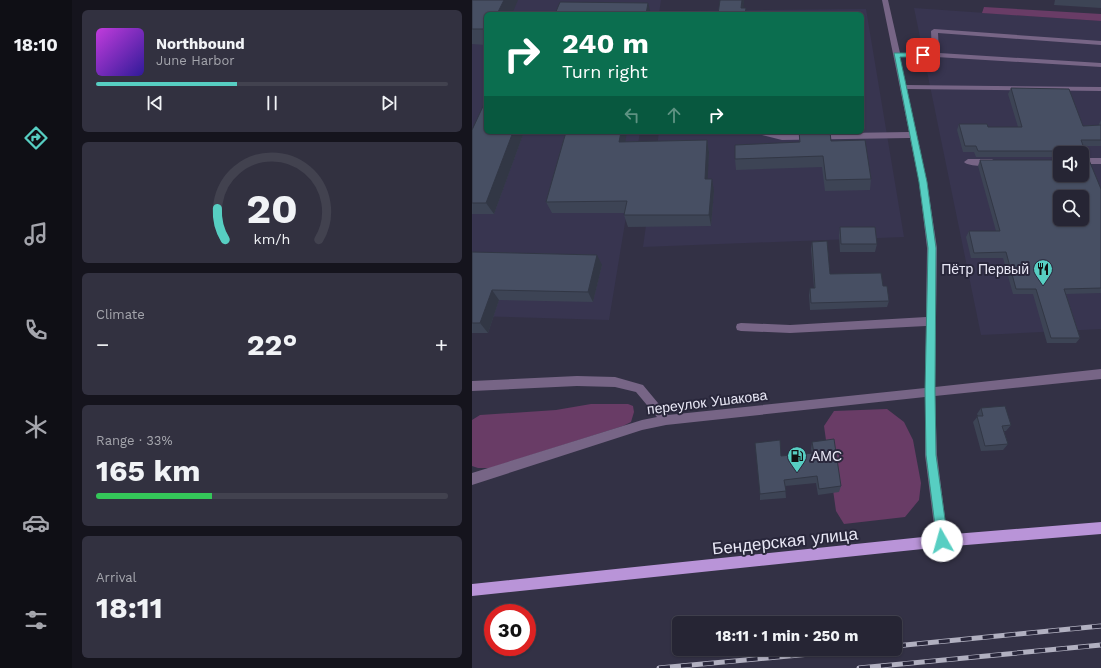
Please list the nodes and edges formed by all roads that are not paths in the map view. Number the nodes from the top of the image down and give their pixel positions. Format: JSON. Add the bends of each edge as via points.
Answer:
{"nodes":[{"id":1,"x":885,"y":0,"type":"edge"},
{"id":2,"x":1101,"y":43,"type":"edge"},
{"id":3,"x":896,"y":55,"type":"junction"},
{"id":4,"x":936,"y":55,"type":"junction"},
{"id":5,"x":1101,"y":65,"type":"edge"},
{"id":6,"x":903,"y":87,"type":"junction"},
{"id":7,"x":1101,"y":89,"type":"edge"},
{"id":8,"x":769,"y":134,"type":"edge"},
{"id":9,"x":913,"y":135,"type":"junction"},
{"id":10,"x":1089,"y":161,"type":"edge"},
{"id":11,"x":1101,"y":161,"type":"edge"},
{"id":12,"x":968,"y":162,"type":"dead end"},
{"id":13,"x":999,"y":162,"type":"edge"},
{"id":14,"x":932,"y":321,"type":"junction"},
{"id":15,"x":741,"y":328,"type":"dead end"},
{"id":16,"x":1101,"y":374,"type":"edge"},
{"id":17,"x":472,"y":386,"type":"edge"},
{"id":18,"x":930,"y":391,"type":"junction"},
{"id":19,"x":666,"y":420,"type":"junction"},
{"id":20,"x":472,"y":479,"type":"edge"},
{"id":21,"x":1101,"y":528,"type":"edge"},
{"id":22,"x":942,"y":541,"type":"junction"},
{"id":23,"x":472,"y":590,"type":"edge"}],
"edges":[{"from":1,"to":3,"type":"street"},
{"from":2,"to":4,"type":"street","via":[[934,31]]},
{"from":3,"to":4,"type":"street"},
{"from":3,"to":6,"type":"street"},
{"from":4,"to":5,"type":"street"},
{"from":6,"to":7,"type":"street"},
{"from":6,"to":9,"type":"street"},
{"from":8,"to":9,"type":"street","via":[[782,137]]},
{"from":9,"to":14,"type":"street","via":[[923,182],[932,248]]},
{"from":10,"to":11,"type":"street"},
{"from":12,"to":13,"type":"street"},
{"from":14,"to":15,"type":"street","via":[[790,329]]},
{"from":14,"to":18,"type":"street"},
{"from":16,"to":18,"type":"street","name":"переулок Ушакова"},
{"from":17,"to":19,"type":"street","via":[[577,381],[614,382],[640,388]]},
{"from":18,"to":19,"type":"street","name":"переулок Ушакова"},
{"from":18,"to":22,"type":"street","via":[[931,455]]},
{"from":19,"to":20,"type":"street","name":"переулок Ушакова","via":[[642,425]]},
{"from":21,"to":22,"type":"main road","name":"Бендерская улица"},
{"from":22,"to":23,"type":"main road","name":"Бендерская улица"}]}
